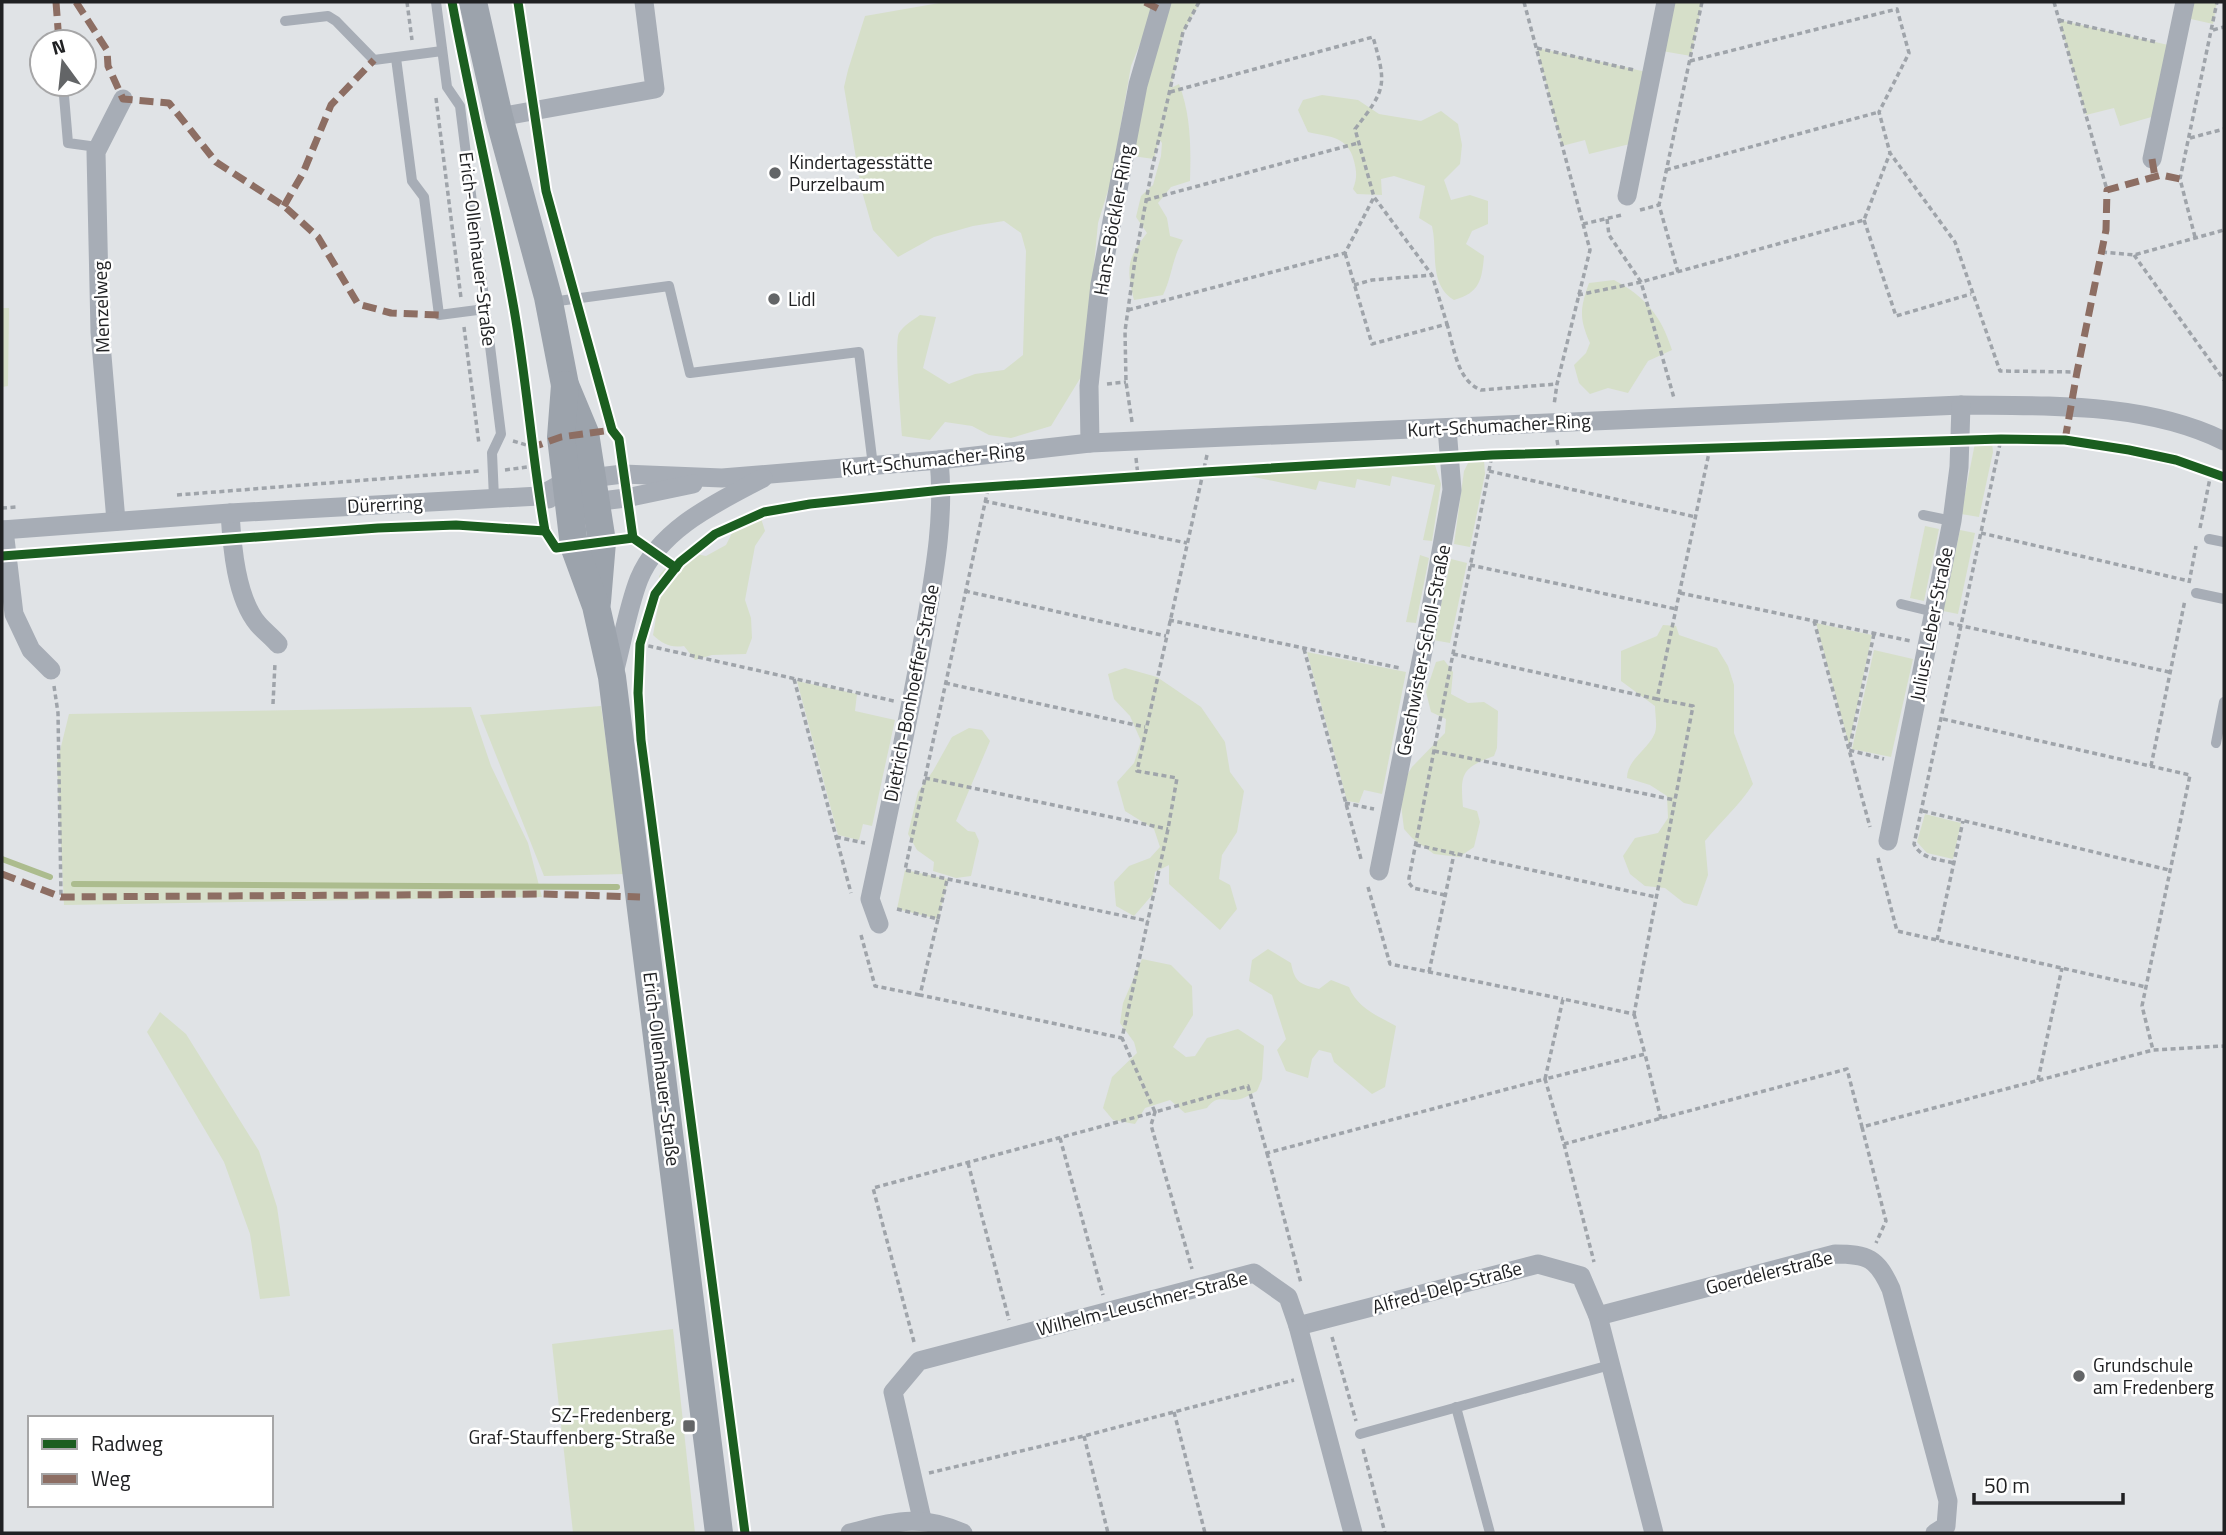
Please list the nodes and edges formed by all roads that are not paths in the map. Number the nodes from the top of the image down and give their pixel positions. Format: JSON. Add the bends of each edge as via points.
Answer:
{"nodes":[{"id":1,"x":436,"y":2,"type":"edge"},
{"id":2,"x":473,"y":2,"type":"edge"},
{"id":3,"x":643,"y":2,"type":"edge"},
{"id":4,"x":1163,"y":2,"type":"edge"},
{"id":5,"x":1666,"y":2,"type":"edge"},
{"id":6,"x":2185,"y":2,"type":"edge"},
{"id":7,"x":285,"y":21,"type":"dead end"},
{"id":8,"x":442,"y":51,"type":"junction"},
{"id":9,"x":396,"y":58,"type":"junction"},
{"id":10,"x":64,"y":98,"type":"edge"},
{"id":11,"x":123,"y":99,"type":"dead end"},
{"id":12,"x":499,"y":117,"type":"junction"},
{"id":13,"x":97,"y":147,"type":"junction"},
{"id":14,"x":2152,"y":159,"type":"dead end"},
{"id":15,"x":1627,"y":196,"type":"dead end"},
{"id":16,"x":550,"y":302,"type":"junction"},
{"id":17,"x":485,"y":309,"type":"junction"},
{"id":18,"x":1961,"y":405,"type":"junction"},
{"id":19,"x":1447,"y":428,"type":"junction"},
{"id":20,"x":2224,"y":441,"type":"edge"},
{"id":21,"x":1090,"y":443,"type":"junction"},
{"id":22,"x":939,"y":460,"type":"junction"},
{"id":23,"x":873,"y":466,"type":"junction"},
{"id":24,"x":771,"y":474,"type":"junction"},
{"id":25,"x":581,"y":491,"type":"junction"},
{"id":26,"x":494,"y":498,"type":"junction"},
{"id":27,"x":230,"y":513,"type":"junction"},
{"id":28,"x":1923,"y":514,"type":"dead end"},
{"id":29,"x":1952,"y":520,"type":"junction"},
{"id":30,"x":116,"y":521,"type":"junction"},
{"id":31,"x":3,"y":530,"type":"edge"},
{"id":32,"x":2209,"y":539,"type":"dead end"},
{"id":33,"x":2224,"y":542,"type":"edge"},
{"id":34,"x":2196,"y":593,"type":"dead end"},
{"id":35,"x":2224,"y":599,"type":"edge"},
{"id":36,"x":1901,"y":604,"type":"dead end"},
{"id":37,"x":1934,"y":616,"type":"junction"},
{"id":38,"x":278,"y":644,"type":"road end"},
{"id":39,"x":51,"y":670,"type":"road end"},
{"id":40,"x":612,"y":677,"type":"junction"},
{"id":41,"x":2224,"y":702,"type":"edge"},
{"id":42,"x":2216,"y":743,"type":"dead end"},
{"id":43,"x":1882,"y":847,"type":"road end"},
{"id":44,"x":1379,"y":871,"type":"dead end"},
{"id":45,"x":879,"y":923,"type":"dead end"},
{"id":46,"x":1598,"y":1316,"type":"junction"},
{"id":47,"x":1298,"y":1326,"type":"junction"},
{"id":48,"x":1610,"y":1365,"type":"junction"},
{"id":49,"x":1456,"y":1407,"type":"junction"},
{"id":50,"x":1360,"y":1434,"type":"dead end"},
{"id":51,"x":922,"y":1519,"type":"junction"},
{"id":52,"x":1940,"y":1529,"type":"edge"},
{"id":53,"x":719,"y":1533,"type":"edge"},
{"id":54,"x":850,"y":1533,"type":"edge"},
{"id":55,"x":963,"y":1533,"type":"edge"},
{"id":56,"x":1353,"y":1533,"type":"edge"},
{"id":57,"x":1490,"y":1533,"type":"edge"},
{"id":58,"x":1654,"y":1533,"type":"edge"}],
"edges":[{"from":1,"to":8,"type":"lane","name":"Erich-Ollenhauer-Straße"},
{"from":2,"to":12,"type":"street","name":"Erich-Ollenhauer-Straße"},
{"from":3,"to":12,"type":"street","via":[[655,89]]},
{"from":4,"to":21,"type":"street","name":"Hans-Böckler-Ring","via":[[1138,85],[1100,284],[1089,386]]},
{"from":5,"to":15,"type":"street"},
{"from":6,"to":14,"type":"street"},
{"from":7,"to":9,"type":"lane","via":[[328,16],[374,60]]},
{"from":8,"to":9,"type":"lane"},
{"from":8,"to":17,"type":"lane","name":"Erich-Ollenhauer-Straße","via":[[447,87],[460,106]]},
{"from":9,"to":17,"type":"lane","via":[[412,181],[424,197],[439,315]]},
{"from":10,"to":13,"type":"lane","via":[[68,143]]},
{"from":11,"to":13,"type":"street","name":"Menzelweg"},
{"from":12,"to":16,"type":"street","name":"Erich-Ollenhauer-Straße"},
{"from":13,"to":30,"type":"street","name":"Menzelweg","via":[[100,332]]},
{"from":16,"to":23,"type":"lane","via":[[669,286],[690,373],[859,352]]},
{"from":16,"to":25,"type":"street","name":"Erich-Ollenhauer-Straße","via":[[565,386],[585,433]]},
{"from":17,"to":26,"type":"lane","name":"Erich-Ollenhauer-Straße","via":[[501,434],[492,453]]},
{"from":18,"to":19,"type":"street","name":"Kurt-Schumacher-Ring"},
{"from":18,"to":20,"type":"street","name":"Kurt-Schumacher-Ring","via":[[2072,406],[2120,412],[2170,422]]},
{"from":18,"to":29,"type":"street","name":"Julius-Leber-Straße"},
{"from":19,"to":21,"type":"street","name":"Kurt-Schumacher-Ring"},
{"from":19,"to":44,"type":"street","name":"Geschwister-Scholl-Straße","via":[[1452,490]]},
{"from":21,"to":22,"type":"street","name":"Kurt-Schumacher-Ring"},
{"from":22,"to":23,"type":"street","name":"Kurt-Schumacher-Ring"},
{"from":22,"to":45,"type":"street","name":"Dietrich-Bonhoeffer-Straße","via":[[940,543],[912,705],[870,899]]},
{"from":23,"to":24,"type":"street","name":"Kurt-Schumacher-Ring"},
{"from":24,"to":25,"type":"street","name":"Kurt-Schumacher-Ring","via":[[722,478],[626,498]]},
{"from":24,"to":40,"type":"street","name":"Kurt-Schumacher-Ring","via":[[718,501],[675,531],[656,552],[640,578]]},
{"from":25,"to":26,"type":"street","name":"Dürerring"},
{"from":25,"to":40,"type":"street","name":"Erich-Ollenhauer-Straße","via":[[602,551],[596,606]]},
{"from":26,"to":27,"type":"street","name":"Dürerring"},
{"from":27,"to":30,"type":"street","name":"Dürerring"},
{"from":27,"to":38,"type":"street","via":[[239,584],[256,622]]},
{"from":28,"to":29,"type":"lane"},
{"from":29,"to":37,"type":"street","name":"Julius-Leber-Straße"},
{"from":30,"to":31,"type":"street","name":"Dürerring"},
{"from":31,"to":39,"type":"street","name":"Dürerring","via":[[14,614],[31,650]]},
{"from":32,"to":33,"type":"lane"},
{"from":34,"to":35,"type":"lane"},
{"from":36,"to":37,"type":"lane"},
{"from":37,"to":43,"type":"street","name":"Julius-Leber-Straße"},
{"from":40,"to":53,"type":"street","name":"Erich-Ollenhauer-Straße"},
{"from":41,"to":42,"type":"lane"},
{"from":46,"to":47,"type":"street","name":"Alfred-Delp-Straße","via":[[1581,1276],[1538,1264]]},
{"from":46,"to":48,"type":"street"},
{"from":46,"to":52,"type":"street","name":"Goerdelerstraße","via":[[1835,1254],[1870,1258],[1891,1289],[1948,1501]]},
{"from":47,"to":51,"type":"street","name":"Wilhelm-Leuschner-Straße","via":[[1288,1297],[1254,1273],[919,1362],[893,1392]]},
{"from":47,"to":56,"type":"street"},
{"from":48,"to":49,"type":"lane"},
{"from":48,"to":58,"type":"street"},
{"from":49,"to":50,"type":"lane"},
{"from":49,"to":57,"type":"lane"},
{"from":51,"to":54,"type":"street"},
{"from":51,"to":55,"type":"street"}]}
